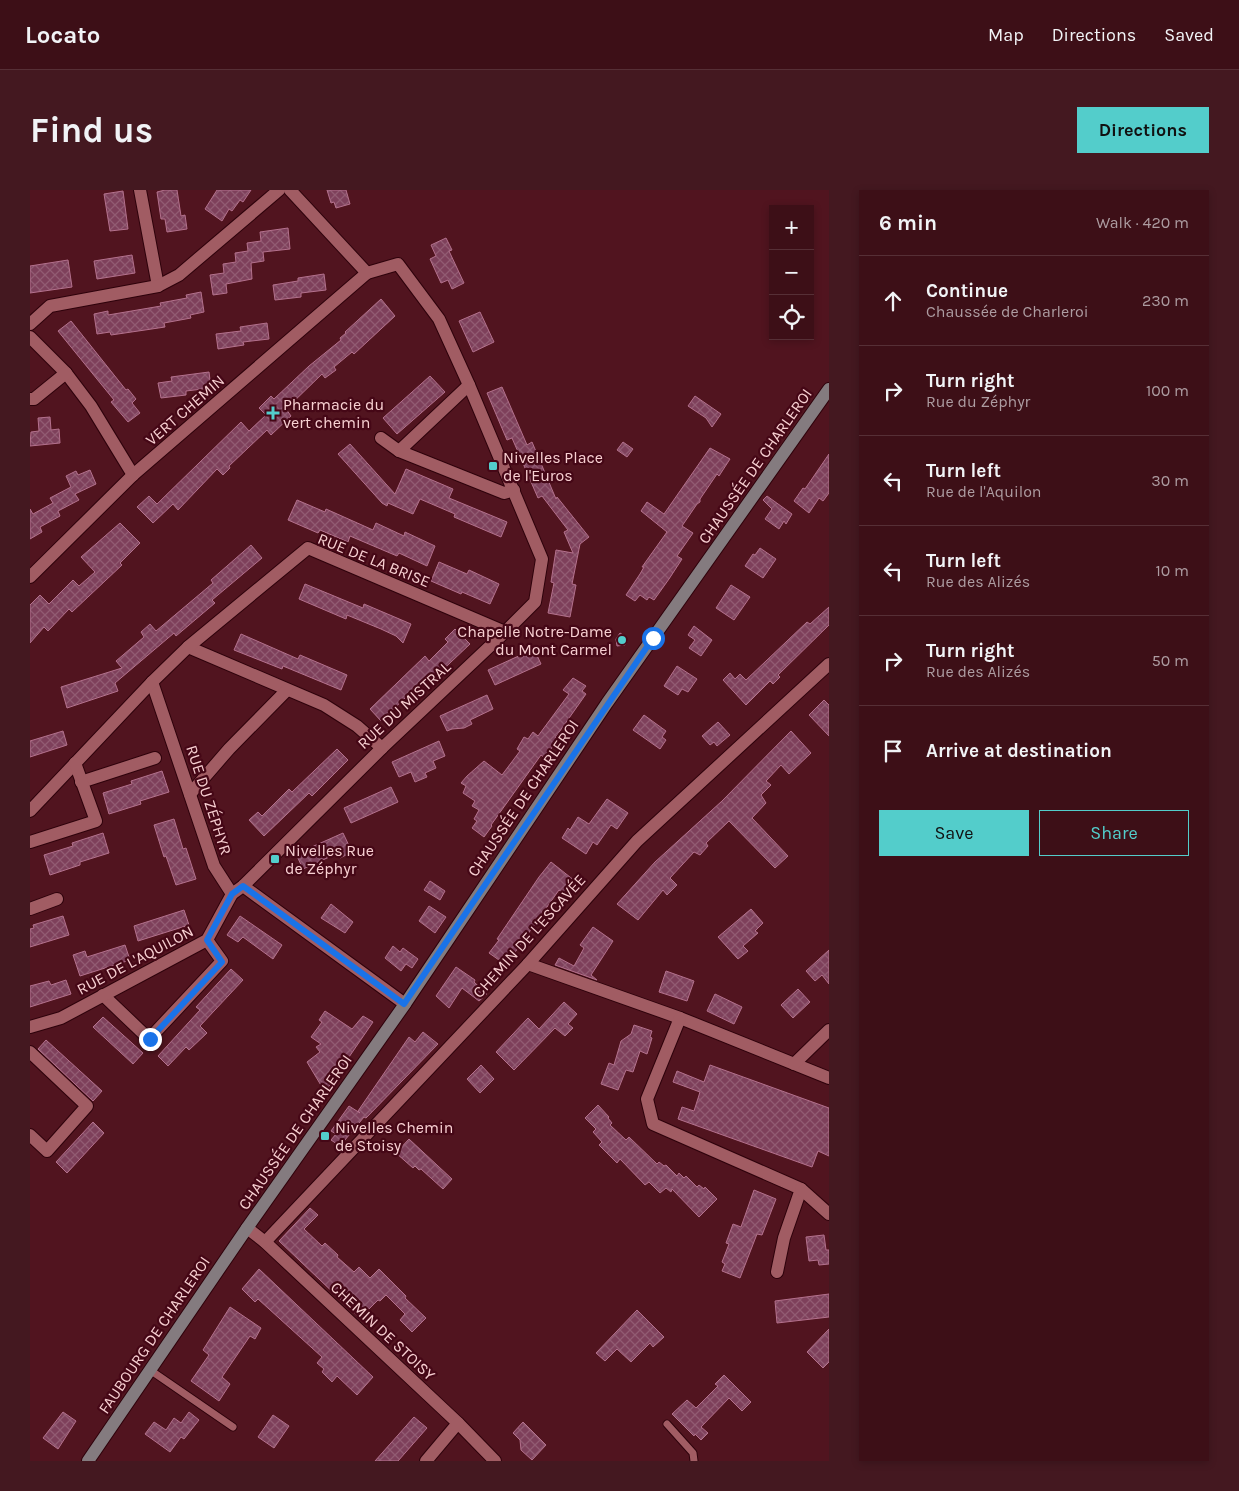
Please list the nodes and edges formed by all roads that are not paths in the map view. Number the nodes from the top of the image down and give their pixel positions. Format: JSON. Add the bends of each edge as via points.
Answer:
{"nodes":[{"id":1,"x":140,"y":190,"type":"edge"},
{"id":2,"x":279,"y":190,"type":"edge"},
{"id":3,"x":290,"y":190,"type":"edge"},
{"id":4,"x":367,"y":273,"type":"junction"},
{"id":5,"x":158,"y":286,"type":"junction"},
{"id":6,"x":30,"y":324,"type":"edge"},
{"id":7,"x":30,"y":337,"type":"edge"},
{"id":8,"x":66,"y":373,"type":"junction"},
{"id":9,"x":469,"y":385,"type":"junction"},
{"id":10,"x":829,"y":389,"type":"edge"},
{"id":11,"x":30,"y":399,"type":"edge"},
{"id":12,"x":381,"y":438,"type":"dead end"},
{"id":13,"x":399,"y":451,"type":"junction"},
{"id":14,"x":133,"y":476,"type":"junction"},
{"id":15,"x":514,"y":490,"type":"junction"},
{"id":16,"x":30,"y":577,"type":"edge"},
{"id":17,"x":505,"y":632,"type":"junction"},
{"id":18,"x":188,"y":647,"type":"junction"},
{"id":19,"x":829,"y":664,"type":"edge"},
{"id":20,"x":152,"y":682,"type":"junction"},
{"id":21,"x":288,"y":690,"type":"junction"},
{"id":22,"x":382,"y":748,"type":"junction"},
{"id":23,"x":155,"y":758,"type":"dead end"},
{"id":24,"x":75,"y":764,"type":"junction"},
{"id":25,"x":81,"y":782,"type":"junction"},
{"id":26,"x":190,"y":794,"type":"junction"},
{"id":27,"x":30,"y":810,"type":"edge"},
{"id":28,"x":30,"y":842,"type":"edge"},
{"id":29,"x":243,"y":886,"type":"junction"},
{"id":30,"x":232,"y":894,"type":"junction"},
{"id":31,"x":57,"y":899,"type":"dead end"},
{"id":32,"x":30,"y":909,"type":"edge"},
{"id":33,"x":207,"y":940,"type":"junction"},
{"id":34,"x":528,"y":964,"type":"junction"},
{"id":35,"x":104,"y":995,"type":"junction"},
{"id":36,"x":404,"y":1004,"type":"junction"},
{"id":37,"x":680,"y":1018,"type":"junction"},
{"id":38,"x":30,"y":1027,"type":"edge"},
{"id":39,"x":829,"y":1030,"type":"edge"},
{"id":40,"x":30,"y":1052,"type":"edge"},
{"id":41,"x":794,"y":1064,"type":"junction"},
{"id":42,"x":829,"y":1078,"type":"edge"},
{"id":43,"x":30,"y":1135,"type":"edge"},
{"id":44,"x":801,"y":1189,"type":"junction"},
{"id":45,"x":829,"y":1214,"type":"edge"},
{"id":46,"x":247,"y":1228,"type":"junction"},
{"id":47,"x":265,"y":1242,"type":"junction"},
{"id":48,"x":777,"y":1272,"type":"dead end"},
{"id":49,"x":150,"y":1370,"type":"junction"},
{"id":50,"x":458,"y":1424,"type":"junction"},
{"id":51,"x":667,"y":1424,"type":"dead end"},
{"id":52,"x":233,"y":1427,"type":"dead end"},
{"id":53,"x":88,"y":1461,"type":"edge"},
{"id":54,"x":426,"y":1461,"type":"edge"},
{"id":55,"x":495,"y":1461,"type":"edge"},
{"id":56,"x":694,"y":1461,"type":"edge"}],
"edges":[{"from":1,"to":5,"type":"street"},
{"from":2,"to":5,"type":"street","via":[[179,275]]},
{"from":3,"to":4,"type":"street"},
{"from":4,"to":9,"type":"street","name":"RUE DU MISTRAL","via":[[398,264],[439,318]]},
{"from":4,"to":14,"type":"street","name":"VERT CHEMIN"},
{"from":5,"to":6,"type":"street","via":[[50,306]]},
{"from":7,"to":8,"type":"street"},
{"from":8,"to":11,"type":"street"},
{"from":8,"to":14,"type":"street","via":[[91,406]]},
{"from":9,"to":13,"type":"street"},
{"from":9,"to":15,"type":"street","name":"RUE DU MISTRAL"},
{"from":10,"to":36,"type":"main road","name":"CHAUSSÉE DE CHARLEROI","via":[[607,703]]},
{"from":12,"to":13,"type":"street"},
{"from":13,"to":15,"type":"street","via":[[504,493]]},
{"from":14,"to":16,"type":"street","name":"VERT CHEMIN"},
{"from":15,"to":17,"type":"street","name":"RUE DU MISTRAL","via":[[542,559],[535,602]]},
{"from":17,"to":18,"type":"street","name":"RUE DE LA BRISE","via":[[308,548]]},
{"from":17,"to":22,"type":"street","name":"RUE DU MISTRAL"},
{"from":18,"to":20,"type":"street","name":"RUE DE LA BRISE"},
{"from":18,"to":21,"type":"street"},
{"from":19,"to":34,"type":"street","name":"CHEMIN DE L'ESCAVÉE","via":[[637,841]]},
{"from":20,"to":24,"type":"street"},
{"from":20,"to":26,"type":"street","name":"RUE DU ZÉPHYR"},
{"from":21,"to":22,"type":"street","via":[[324,704]]},
{"from":21,"to":26,"type":"street"},
{"from":22,"to":29,"type":"street","name":"RUE DU MISTRAL"},
{"from":23,"to":25,"type":"street"},
{"from":24,"to":25,"type":"street"},
{"from":24,"to":27,"type":"street"},
{"from":25,"to":28,"type":"street","via":[[96,821]]},
{"from":26,"to":30,"type":"street","name":"RUE DU ZÉPHYR","via":[[214,866]]},
{"from":29,"to":30,"type":"street"},
{"from":29,"to":36,"type":"street"},
{"from":30,"to":33,"type":"street","name":"RUE DE L'AQUILON"},
{"from":31,"to":32,"type":"street"},
{"from":33,"to":35,"type":"street","name":"RUE DE L'AQUILON"},
{"from":33,"to":35,"type":"street","via":[[222,962],[150,1039]]},
{"from":34,"to":37,"type":"street"},
{"from":34,"to":47,"type":"street","name":"CHEMIN DE L'ESCAVÉE"},
{"from":35,"to":38,"type":"street","name":"RUE DE L'AQUILON","via":[[61,1018]]},
{"from":36,"to":46,"type":"main road","name":"CHAUSSÉE DE CHARLEROI"},
{"from":37,"to":41,"type":"street"},
{"from":37,"to":44,"type":"street","via":[[647,1099],[653,1124]]},
{"from":39,"to":41,"type":"street"},
{"from":40,"to":43,"type":"street","via":[[87,1106],[47,1151]]},
{"from":41,"to":42,"type":"street"},
{"from":44,"to":45,"type":"street"},
{"from":44,"to":48,"type":"street","via":[[784,1238]]},
{"from":46,"to":47,"type":"street","name":"CHEMIN DE STOISY"},
{"from":46,"to":49,"type":"main road","name":"FAUBOURG DE CHARLEROI"},
{"from":47,"to":50,"type":"street","name":"CHEMIN DE STOISY"},
{"from":49,"to":52,"type":"lane"},
{"from":49,"to":53,"type":"main road","name":"FAUBOURG DE CHARLEROI"},
{"from":50,"to":54,"type":"street"},
{"from":50,"to":55,"type":"street","name":"CHEMIN DE STOISY"},
{"from":51,"to":56,"type":"lane","via":[[693,1453]]}]}
